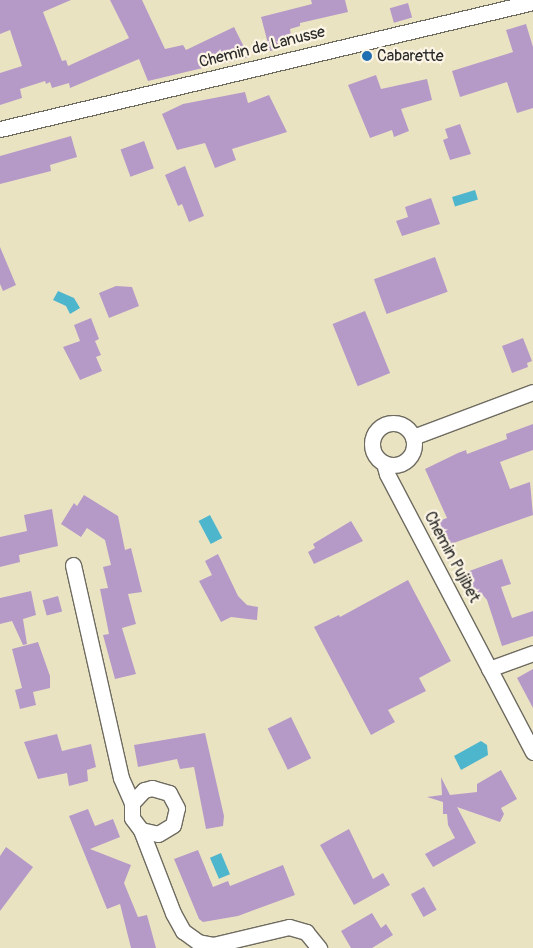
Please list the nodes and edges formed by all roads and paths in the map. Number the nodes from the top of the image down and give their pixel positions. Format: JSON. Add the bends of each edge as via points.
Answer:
{"nodes":[{"id":1,"x":533,"y":2,"type":"edge"},
{"id":2,"x":0,"y":128,"type":"edge"},
{"id":3,"x":533,"y":392,"type":"edge"},
{"id":4,"x":413,"y":437,"type":"junction"},
{"id":5,"x":384,"y":464,"type":"junction"},
{"id":6,"x":73,"y":564,"type":"dead end"},
{"id":7,"x":533,"y":654,"type":"edge"},
{"id":8,"x":489,"y":669,"type":"junction"},
{"id":9,"x":533,"y":752,"type":"edge"},
{"id":10,"x":132,"y":803,"type":"junction"},
{"id":11,"x":141,"y":830,"type":"junction"},
{"id":12,"x":319,"y":948,"type":"edge"}],
"edges":[{"from":1,"to":2,"type":"street","name":"Chemin de Lanusse"},
{"from":3,"to":4,"type":"street"},
{"from":4,"to":5,"type":"street","via":[[413,451],[404,462]]},
{"from":4,"to":5,"type":"street","name":"Chemin Pujibet","via":[[398,424],[378,429],[372,448]]},
{"from":5,"to":8,"type":"street","name":"Chemin Pujibet"},
{"from":6,"to":10,"type":"street","via":[[121,778]]},
{"from":7,"to":8,"type":"street"},
{"from":8,"to":9,"type":"street","name":"Chemin Pujibet"},
{"from":10,"to":11,"type":"street","via":[[132,818]]},
{"from":10,"to":11,"type":"street","via":[[137,796],[152,788],[169,793],[177,808],[172,825],[158,834]]},
{"from":11,"to":12,"type":"street","via":[[173,913],[183,931],[198,942],[213,945],[289,927],[306,932]]}]}
